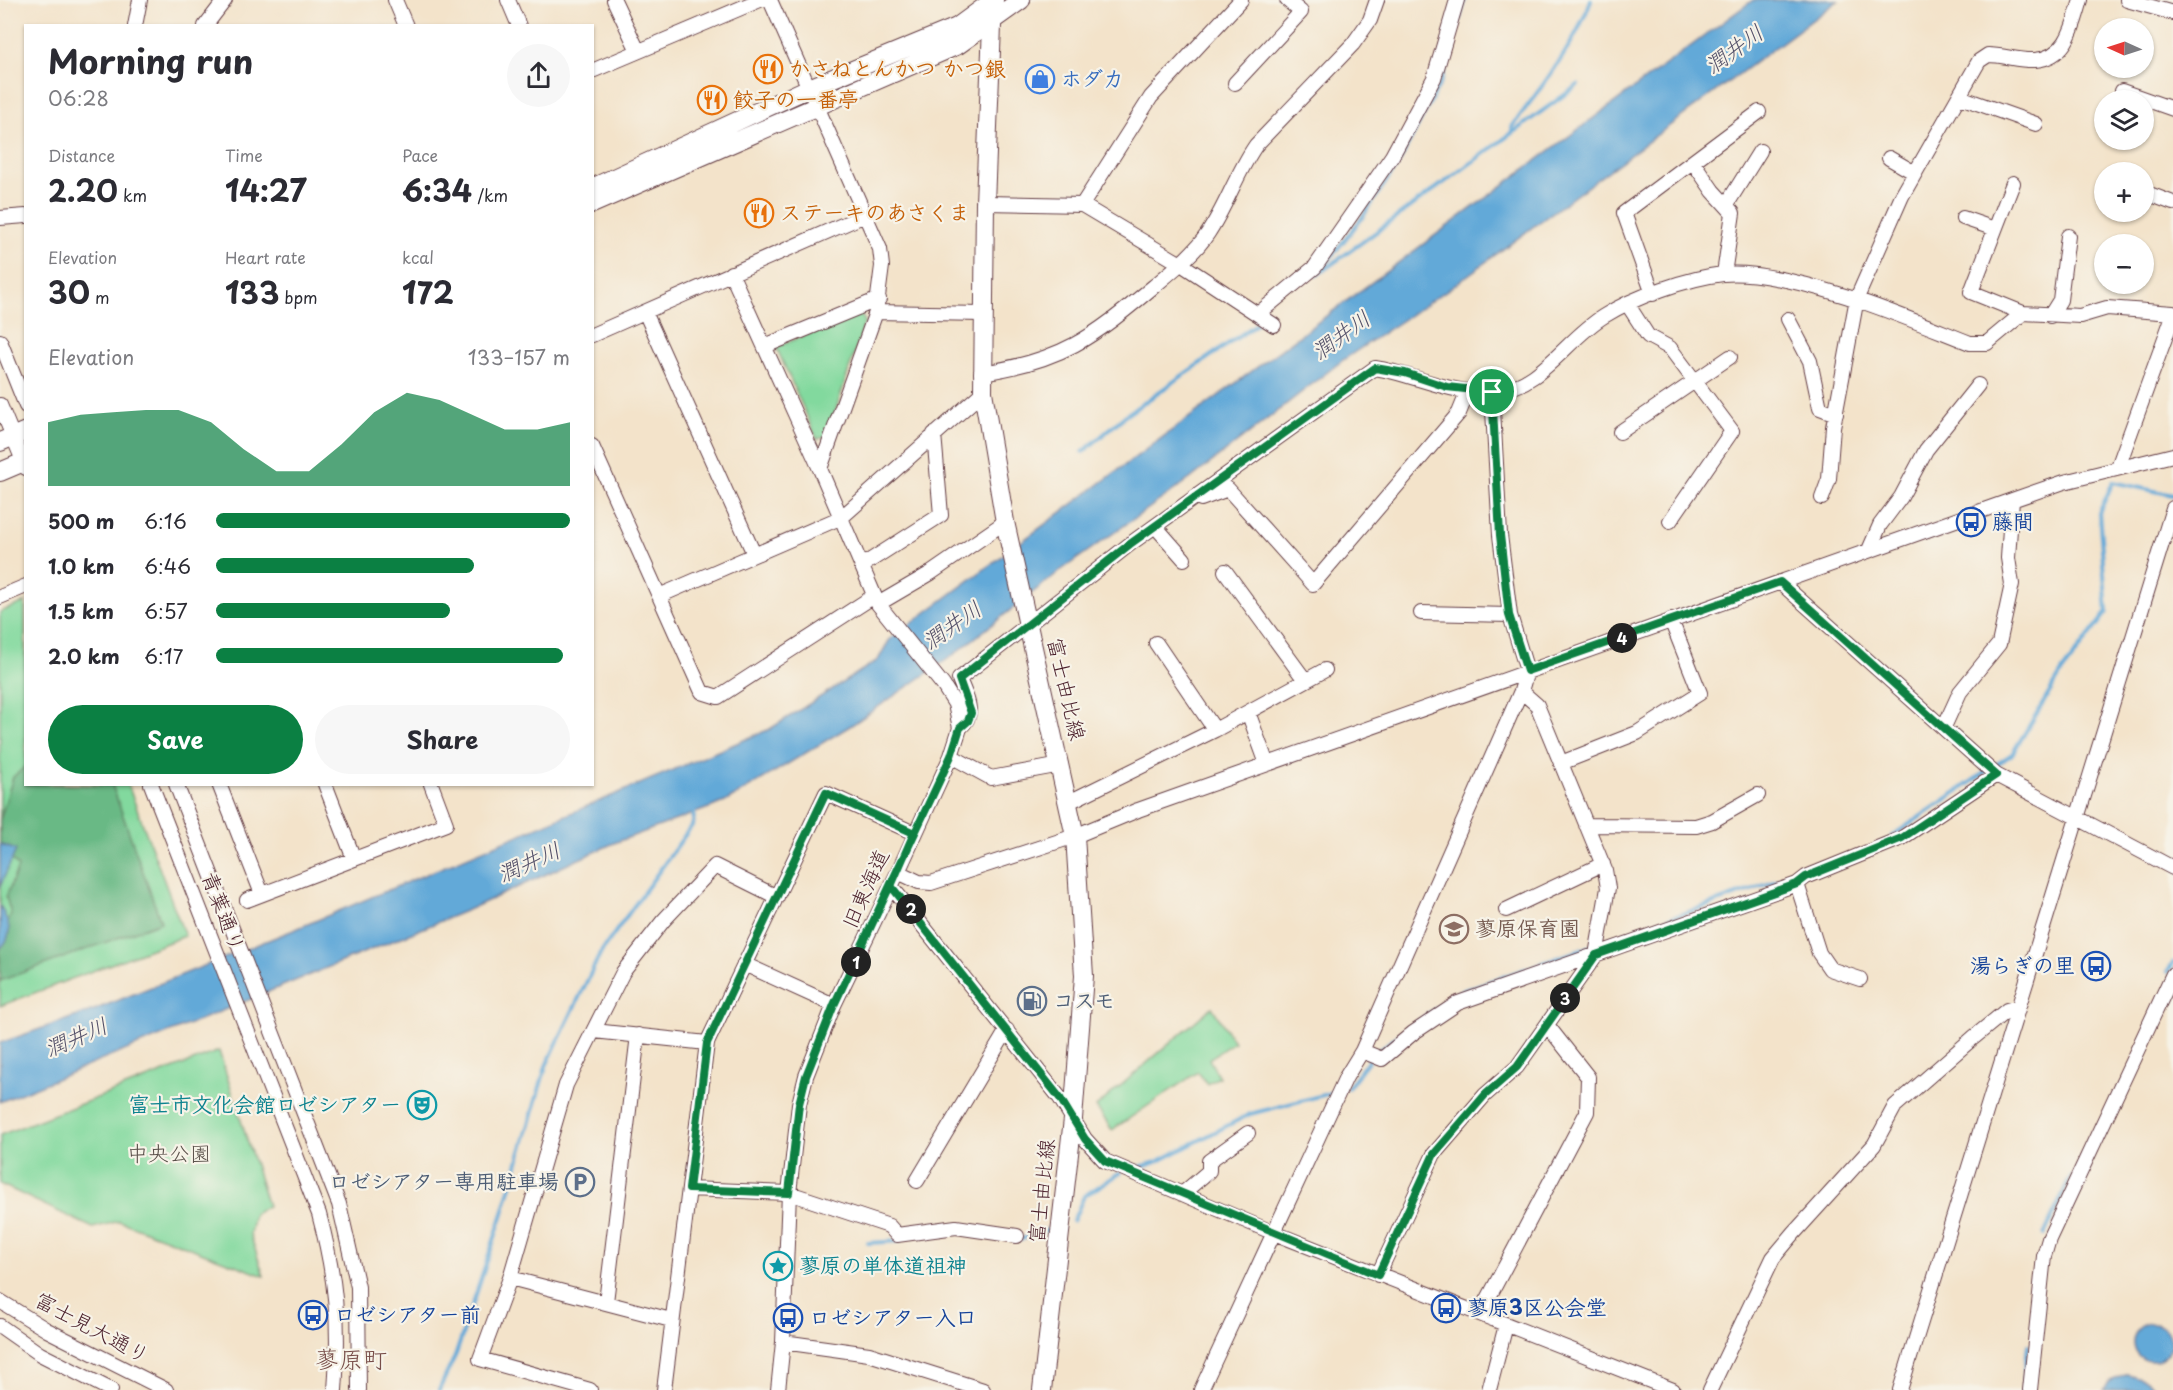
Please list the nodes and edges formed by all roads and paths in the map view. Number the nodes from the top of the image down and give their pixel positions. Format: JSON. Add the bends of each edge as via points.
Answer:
{"nodes":[{"id":1,"x":140,"y":0,"type":"edge"},
{"id":2,"x":225,"y":0,"type":"edge"},
{"id":3,"x":394,"y":0,"type":"edge"},
{"id":4,"x":508,"y":0,"type":"edge"},
{"id":5,"x":615,"y":0,"type":"edge"},
{"id":6,"x":760,"y":0,"type":"edge"},
{"id":7,"x":770,"y":0,"type":"edge"},
{"id":8,"x":994,"y":0,"type":"edge"},
{"id":9,"x":1021,"y":0,"type":"edge"},
{"id":10,"x":1241,"y":0,"type":"edge"},
{"id":11,"x":1287,"y":0,"type":"edge"},
{"id":12,"x":1377,"y":0,"type":"edge"},
{"id":13,"x":1457,"y":0,"type":"edge"},
{"id":14,"x":2081,"y":0,"type":"edge"},
{"id":15,"x":2127,"y":0,"type":"edge"},
{"id":16,"x":2173,"y":13,"type":"edge"},
{"id":17,"x":991,"y":21,"type":"junction"},
{"id":18,"x":135,"y":24,"type":"edge"},
{"id":19,"x":207,"y":24,"type":"edge"},
{"id":20,"x":405,"y":24,"type":"edge"},
{"id":21,"x":518,"y":24,"type":"edge"},
{"id":22,"x":638,"y":51,"type":"junction"},
{"id":23,"x":594,"y":70,"type":"edge"},
{"id":24,"x":1235,"y":83,"type":"dead end"},
{"id":25,"x":809,"y":88,"type":"junction"},
{"id":26,"x":1960,"y":97,"type":"junction"},
{"id":27,"x":2154,"y":103,"type":"edge"},
{"id":28,"x":817,"y":106,"type":"junction"},
{"id":29,"x":2173,"y":110,"type":"edge"},
{"id":30,"x":1759,"y":112,"type":"dead end"},
{"id":31,"x":2036,"y":124,"type":"dead end"},
{"id":32,"x":1760,"y":151,"type":"dead end"},
{"id":33,"x":1890,"y":158,"type":"dead end"},
{"id":34,"x":1693,"y":162,"type":"junction"},
{"id":35,"x":1915,"y":173,"type":"junction"},
{"id":36,"x":2013,"y":183,"type":"dead end"},
{"id":37,"x":594,"y":187,"type":"edge"},
{"id":38,"x":2154,"y":195,"type":"edge"},
{"id":39,"x":2173,"y":202,"type":"edge"},
{"id":40,"x":594,"y":203,"type":"edge"},
{"id":41,"x":985,"y":203,"type":"junction"},
{"id":42,"x":1727,"y":204,"type":"junction"},
{"id":43,"x":1082,"y":205,"type":"junction"},
{"id":44,"x":866,"y":215,"type":"junction"},
{"id":45,"x":24,"y":216,"type":"edge"},
{"id":46,"x":0,"y":218,"type":"edge"},
{"id":47,"x":1963,"y":218,"type":"dead end"},
{"id":48,"x":1995,"y":229,"type":"junction"},
{"id":49,"x":2068,"y":236,"type":"dead end"},
{"id":50,"x":1181,"y":264,"type":"junction"},
{"id":51,"x":731,"y":273,"type":"junction"},
{"id":52,"x":1724,"y":274,"type":"junction"},
{"id":53,"x":1653,"y":294,"type":"junction"},
{"id":54,"x":1857,"y":298,"type":"junction"},
{"id":55,"x":877,"y":305,"type":"junction"},
{"id":56,"x":1628,"y":305,"type":"junction"},
{"id":57,"x":645,"y":312,"type":"junction"},
{"id":58,"x":982,"y":314,"type":"junction"},
{"id":59,"x":1258,"y":314,"type":"junction"},
{"id":60,"x":2023,"y":314,"type":"junction"},
{"id":61,"x":2173,"y":314,"type":"edge"},
{"id":62,"x":2050,"y":316,"type":"junction"},
{"id":63,"x":1788,"y":319,"type":"dead end"},
{"id":64,"x":1274,"y":325,"type":"dead end"},
{"id":65,"x":594,"y":334,"type":"edge"},
{"id":66,"x":0,"y":341,"type":"edge"},
{"id":67,"x":765,"y":346,"type":"junction"},
{"id":68,"x":1730,"y":357,"type":"dead end"},
{"id":69,"x":981,"y":373,"type":"junction"},
{"id":70,"x":1695,"y":381,"type":"junction"},
{"id":71,"x":1978,"y":385,"type":"dead end"},
{"id":72,"x":1468,"y":391,"type":"junction"},
{"id":73,"x":983,"y":392,"type":"junction"},
{"id":74,"x":1492,"y":392,"type":"junction"},
{"id":75,"x":24,"y":400,"type":"edge"},
{"id":76,"x":0,"y":405,"type":"edge"},
{"id":77,"x":1836,"y":414,"type":"junction"},
{"id":78,"x":1620,"y":432,"type":"dead end"},
{"id":79,"x":934,"y":434,"type":"junction"},
{"id":80,"x":13,"y":437,"type":"edge"},
{"id":81,"x":594,"y":450,"type":"edge"},
{"id":82,"x":2173,"y":454,"type":"edge"},
{"id":83,"x":24,"y":462,"type":"edge"},
{"id":84,"x":24,"y":464,"type":"edge"},
{"id":85,"x":2118,"y":467,"type":"junction"},
{"id":86,"x":820,"y":468,"type":"junction"},
{"id":87,"x":0,"y":472,"type":"edge"},
{"id":88,"x":1196,"y":497,"type":"junction"},
{"id":89,"x":1822,"y":498,"type":"dead end"},
{"id":90,"x":2012,"y":500,"type":"junction"},
{"id":91,"x":2173,"y":508,"type":"edge"},
{"id":92,"x":842,"y":517,"type":"junction"},
{"id":93,"x":1670,"y":521,"type":"dead end"},
{"id":94,"x":1005,"y":525,"type":"junction"},
{"id":95,"x":1155,"y":526,"type":"junction"},
{"id":96,"x":1869,"y":550,"type":"junction"},
{"id":97,"x":754,"y":554,"type":"junction"},
{"id":98,"x":1184,"y":559,"type":"dead end"},
{"id":99,"x":862,"y":565,"type":"junction"},
{"id":100,"x":1225,"y":571,"type":"dead end"},
{"id":101,"x":1780,"y":582,"type":"junction"},
{"id":102,"x":24,"y":587,"type":"edge"},
{"id":103,"x":659,"y":596,"type":"junction"},
{"id":104,"x":0,"y":597,"type":"edge"},
{"id":105,"x":876,"y":600,"type":"junction"},
{"id":106,"x":1421,"y":613,"type":"dead end"},
{"id":107,"x":1509,"y":615,"type":"junction"},
{"id":108,"x":1027,"y":620,"type":"junction"},
{"id":109,"x":1671,"y":620,"type":"junction"},
{"id":110,"x":1156,"y":643,"type":"dead end"},
{"id":111,"x":1325,"y":670,"type":"dead end"},
{"id":112,"x":1527,"y":671,"type":"junction"},
{"id":113,"x":1305,"y":680,"type":"junction"},
{"id":114,"x":1521,"y":691,"type":"junction"},
{"id":115,"x":1248,"y":712,"type":"junction"},
{"id":116,"x":1944,"y":727,"type":"junction"},
{"id":117,"x":960,"y":728,"type":"junction"},
{"id":118,"x":1215,"y":730,"type":"junction"},
{"id":119,"x":951,"y":756,"type":"junction"},
{"id":120,"x":1561,"y":763,"type":"junction"},
{"id":121,"x":1267,"y":764,"type":"junction"},
{"id":122,"x":1061,"y":765,"type":"junction"},
{"id":123,"x":1992,"y":771,"type":"junction"},
{"id":124,"x":152,"y":786,"type":"edge"},
{"id":125,"x":177,"y":786,"type":"edge"},
{"id":126,"x":220,"y":786,"type":"edge"},
{"id":127,"x":326,"y":786,"type":"edge"},
{"id":128,"x":432,"y":786,"type":"edge"},
{"id":129,"x":1758,"y":795,"type":"dead end"},
{"id":130,"x":1069,"y":802,"type":"junction"},
{"id":131,"x":2077,"y":816,"type":"junction"},
{"id":132,"x":1586,"y":825,"type":"junction"},
{"id":133,"x":914,"y":833,"type":"junction"},
{"id":134,"x":1076,"y":836,"type":"junction"},
{"id":135,"x":354,"y":860,"type":"junction"},
{"id":136,"x":1603,"y":864,"type":"junction"},
{"id":137,"x":2173,"y":867,"type":"edge"},
{"id":138,"x":898,"y":872,"type":"junction"},
{"id":139,"x":1797,"y":884,"type":"junction"},
{"id":140,"x":891,"y":886,"type":"junction"},
{"id":141,"x":262,"y":894,"type":"junction"},
{"id":142,"x":777,"y":897,"type":"junction"},
{"id":143,"x":247,"y":900,"type":"dead end"},
{"id":144,"x":1506,"y":910,"type":"dead end"},
{"id":145,"x":1596,"y":955,"type":"junction"},
{"id":146,"x":744,"y":964,"type":"junction"},
{"id":147,"x":2173,"y":974,"type":"edge"},
{"id":148,"x":1860,"y":979,"type":"dead end"},
{"id":149,"x":834,"y":1005,"type":"junction"},
{"id":150,"x":2018,"y":1006,"type":"junction"},
{"id":151,"x":1547,"y":1025,"type":"junction"},
{"id":152,"x":594,"y":1030,"type":"junction"},
{"id":153,"x":1007,"y":1030,"type":"junction"},
{"id":154,"x":638,"y":1035,"type":"junction"},
{"id":155,"x":707,"y":1043,"type":"junction"},
{"id":156,"x":1362,"y":1050,"type":"junction"},
{"id":157,"x":1073,"y":1119,"type":"junction"},
{"id":158,"x":1248,"y":1133,"type":"dead end"},
{"id":159,"x":917,"y":1181,"type":"dead end"},
{"id":160,"x":689,"y":1189,"type":"junction"},
{"id":161,"x":789,"y":1193,"type":"junction"},
{"id":162,"x":1182,"y":1194,"type":"junction"},
{"id":163,"x":1274,"y":1233,"type":"junction"},
{"id":164,"x":1017,"y":1236,"type":"dead end"},
{"id":165,"x":1378,"y":1275,"type":"junction"},
{"id":166,"x":510,"y":1278,"type":"junction"},
{"id":167,"x":0,"y":1301,"type":"edge"},
{"id":168,"x":606,"y":1302,"type":"junction"},
{"id":169,"x":1480,"y":1314,"type":"junction"},
{"id":170,"x":671,"y":1320,"type":"junction"},
{"id":171,"x":1506,"y":1325,"type":"junction"},
{"id":172,"x":0,"y":1326,"type":"edge"},
{"id":173,"x":783,"y":1342,"type":"junction"},
{"id":174,"x":111,"y":1390,"type":"edge"},
{"id":175,"x":166,"y":1390,"type":"edge"},
{"id":176,"x":335,"y":1390,"type":"edge"},
{"id":177,"x":359,"y":1390,"type":"edge"},
{"id":178,"x":590,"y":1390,"type":"edge"},
{"id":179,"x":664,"y":1390,"type":"edge"},
{"id":180,"x":778,"y":1390,"type":"edge"},
{"id":181,"x":983,"y":1390,"type":"edge"},
{"id":182,"x":1042,"y":1390,"type":"edge"},
{"id":183,"x":1202,"y":1390,"type":"edge"},
{"id":184,"x":1489,"y":1390,"type":"edge"},
{"id":185,"x":1673,"y":1390,"type":"edge"},
{"id":186,"x":1710,"y":1390,"type":"edge"},
{"id":187,"x":1900,"y":1390,"type":"edge"},
{"id":188,"x":2030,"y":1390,"type":"edge"}],
"edges":[{"from":1,"to":18,"type":"street"},
{"from":2,"to":19,"type":"street"},
{"from":3,"to":20,"type":"street"},
{"from":4,"to":21,"type":"street"},
{"from":5,"to":22,"type":"street"},
{"from":6,"to":22,"type":"street"},
{"from":7,"to":25,"type":"street"},
{"from":8,"to":17,"type":"main road","name":"富士由比線"},
{"from":8,"to":25,"type":"main road","via":[[957,27]]},
{"from":9,"to":17,"type":"main road"},
{"from":10,"to":43,"type":"street","via":[[1151,97]]},
{"from":11,"to":24,"type":"street","via":[[1301,12]]},
{"from":12,"to":50,"type":"street","via":[[1370,20],[1353,44],[1251,153],[1207,235]]},
{"from":13,"to":59,"type":"street","via":[[1434,78],[1392,156],[1315,267]]},
{"from":14,"to":26,"type":"street","via":[[2064,47],[2036,60],[1988,55],[1979,62]]},
{"from":15,"to":16,"type":"street"},
{"from":17,"to":28,"type":"main road","via":[[957,45]]},
{"from":17,"to":41,"type":"main road","name":"富士由比線"},
{"from":22,"to":23,"type":"street"},
{"from":25,"to":28,"type":"street"},
{"from":25,"to":37,"type":"main road"},
{"from":26,"to":31,"type":"street"},
{"from":26,"to":35,"type":"street"},
{"from":27,"to":29,"type":"street"},
{"from":28,"to":40,"type":"main road"},
{"from":28,"to":44,"type":"street"},
{"from":30,"to":34,"type":"street"},
{"from":32,"to":42,"type":"street"},
{"from":33,"to":35,"type":"street"},
{"from":34,"to":42,"type":"street"},
{"from":34,"to":53,"type":"street","via":[[1624,213]]},
{"from":35,"to":54,"type":"street"},
{"from":36,"to":48,"type":"street"},
{"from":38,"to":39,"type":"street"},
{"from":41,"to":43,"type":"street"},
{"from":41,"to":58,"type":"main road","name":"富士由比線"},
{"from":42,"to":52,"type":"street","via":[[1733,213]]},
{"from":43,"to":50,"type":"street"},
{"from":44,"to":51,"type":"street"},
{"from":44,"to":55,"type":"street","via":[[880,249]]},
{"from":45,"to":46,"type":"street"},
{"from":47,"to":48,"type":"street"},
{"from":48,"to":60,"type":"street","via":[[1971,292]]},
{"from":49,"to":62,"type":"street","via":[[2060,300]]},
{"from":50,"to":59,"type":"street"},
{"from":50,"to":69,"type":"street","via":[[1087,340],[1039,362]]},
{"from":51,"to":57,"type":"street"},
{"from":51,"to":67,"type":"street"},
{"from":52,"to":53,"type":"street"},
{"from":52,"to":54,"type":"street","via":[[1754,274]]},
{"from":53,"to":56,"type":"street"},
{"from":54,"to":60,"type":"street","via":[[1970,343],[1987,343]]},
{"from":54,"to":77,"type":"street"},
{"from":55,"to":58,"type":"street"},
{"from":55,"to":67,"type":"street"},
{"from":55,"to":86,"type":"street"},
{"from":56,"to":70,"type":"street","via":[[1648,336],[1670,348]]},
{"from":56,"to":74,"type":"street","via":[[1605,316],[1526,383]]},
{"from":57,"to":65,"type":"street"},
{"from":57,"to":97,"type":"street"},
{"from":58,"to":69,"type":"main road","name":"富士由比線"},
{"from":59,"to":64,"type":"street"},
{"from":60,"to":62,"type":"street"},
{"from":61,"to":62,"type":"street","via":[[2108,308],[2080,316]]},
{"from":61,"to":85,"type":"street"},
{"from":63,"to":77,"type":"street","via":[[1810,361],[1820,408]]},
{"from":66,"to":75,"type":"street"},
{"from":67,"to":86,"type":"street"},
{"from":68,"to":70,"type":"street"},
{"from":69,"to":73,"type":"main road","name":"富士由比線"},
{"from":70,"to":78,"type":"street"},
{"from":70,"to":93,"type":"street","via":[[1732,431]]},
{"from":71,"to":96,"type":"street","via":[[1926,450]]},
{"from":72,"to":74,"type":"street"},
{"from":72,"to":88,"type":"street","via":[[1375,368]]},
{"from":72,"to":88,"type":"street","via":[[1459,413],[1313,584],[1228,489],[1201,499]]},
{"from":73,"to":79,"type":"street"},
{"from":73,"to":94,"type":"main road","name":"富士由比線"},
{"from":74,"to":107,"type":"street"},
{"from":76,"to":80,"type":"street"},
{"from":77,"to":89,"type":"street","via":[[1829,479]]},
{"from":79,"to":92,"type":"street"},
{"from":79,"to":99,"type":"street","via":[[941,515]]},
{"from":80,"to":83,"type":"street"},
{"from":81,"to":103,"type":"street"},
{"from":82,"to":85,"type":"street"},
{"from":84,"to":87,"type":"main road"},
{"from":85,"to":90,"type":"street"},
{"from":86,"to":92,"type":"street"},
{"from":88,"to":95,"type":"street"},
{"from":90,"to":96,"type":"street"},
{"from":90,"to":116,"type":"street","via":[[2008,558],[2012,584],[1999,644],[1960,692]]},
{"from":91,"to":131,"type":"street"},
{"from":92,"to":97,"type":"street"},
{"from":92,"to":99,"type":"street"},
{"from":94,"to":105,"type":"street","via":[[931,573]]},
{"from":94,"to":108,"type":"main road","name":"富士由比線"},
{"from":95,"to":98,"type":"street"},
{"from":95,"to":108,"type":"street"},
{"from":96,"to":101,"type":"street"},
{"from":97,"to":103,"type":"street"},
{"from":99,"to":105,"type":"street"},
{"from":100,"to":113,"type":"street"},
{"from":101,"to":109,"type":"street"},
{"from":101,"to":116,"type":"street"},
{"from":102,"to":104,"type":"street"},
{"from":103,"to":105,"type":"street","via":[[702,692],[718,697]]},
{"from":105,"to":117,"type":"street","via":[[943,685],[955,704]]},
{"from":106,"to":107,"type":"street"},
{"from":107,"to":112,"type":"street"},
{"from":108,"to":117,"type":"street","name":"旧東海道","via":[[959,679],[971,713]]},
{"from":108,"to":122,"type":"main road","name":"富士由比線"},
{"from":109,"to":112,"type":"street"},
{"from":109,"to":120,"type":"street","via":[[1700,693],[1637,733]]},
{"from":110,"to":118,"type":"street"},
{"from":111,"to":113,"type":"street"},
{"from":112,"to":114,"type":"street"},
{"from":112,"to":121,"type":"street"},
{"from":113,"to":115,"type":"street"},
{"from":114,"to":120,"type":"street","via":[[1537,705]]},
{"from":114,"to":156,"type":"street"},
{"from":115,"to":118,"type":"street"},
{"from":115,"to":121,"type":"street"},
{"from":116,"to":123,"type":"street"},
{"from":117,"to":119,"type":"street","name":"旧東海道"},
{"from":118,"to":130,"type":"street"},
{"from":119,"to":122,"type":"street","via":[[991,778]]},
{"from":119,"to":133,"type":"street","name":"旧東海道"},
{"from":120,"to":132,"type":"street"},
{"from":121,"to":134,"type":"street"},
{"from":122,"to":130,"type":"main road","name":"富士由比線"},
{"from":123,"to":131,"type":"street"},
{"from":123,"to":139,"type":"street","via":[[1902,838]]},
{"from":124,"to":176,"type":"street","name":"青葉通り","via":[[319,1214],[332,1263],[339,1335]]},
{"from":125,"to":177,"type":"street","name":"青葉通り","via":[[339,1204],[351,1249],[360,1317]]},
{"from":126,"to":141,"type":"street"},
{"from":127,"to":135,"type":"street"},
{"from":128,"to":135,"type":"street","via":[[446,824]]},
{"from":129,"to":132,"type":"street","via":[[1696,826]]},
{"from":130,"to":134,"type":"main road","name":"富士由比線"},
{"from":131,"to":137,"type":"street"},
{"from":131,"to":150,"type":"street"},
{"from":132,"to":136,"type":"street"},
{"from":133,"to":138,"type":"street","name":"旧東海道"},
{"from":133,"to":142,"type":"street","via":[[826,793]]},
{"from":134,"to":138,"type":"street","via":[[931,883]]},
{"from":134,"to":157,"type":"main road","name":"富士由比線","via":[[1084,976]]},
{"from":135,"to":141,"type":"street"},
{"from":136,"to":144,"type":"street"},
{"from":136,"to":145,"type":"street","via":[[1608,888]]},
{"from":138,"to":140,"type":"street","name":"旧東海道"},
{"from":139,"to":145,"type":"street"},
{"from":139,"to":148,"type":"street","via":[[1819,953],[1830,969]]},
{"from":140,"to":149,"type":"street","name":"旧東海道"},
{"from":140,"to":153,"type":"street"},
{"from":141,"to":143,"type":"street"},
{"from":142,"to":146,"type":"street"},
{"from":142,"to":152,"type":"street","via":[[715,866],[663,921],[623,972]]},
{"from":145,"to":151,"type":"street"},
{"from":145,"to":156,"type":"street","via":[[1458,1004],[1382,1059]]},
{"from":146,"to":149,"type":"street"},
{"from":146,"to":155,"type":"street"},
{"from":147,"to":188,"type":"street","via":[[2049,1239]]},
{"from":149,"to":161,"type":"street","name":"旧東海道","via":[[799,1104]]},
{"from":150,"to":186,"type":"street","via":[[2007,1010],[1895,1106],[1874,1145],[1773,1258]]},
{"from":150,"to":187,"type":"street"},
{"from":151,"to":165,"type":"street","via":[[1517,1067],[1485,1095],[1434,1154]]},
{"from":151,"to":169,"type":"street","via":[[1588,1077],[1587,1112]]},
{"from":152,"to":154,"type":"street"},
{"from":152,"to":166,"type":"street","via":[[566,1085]]},
{"from":153,"to":157,"type":"street"},
{"from":153,"to":159,"type":"street"},
{"from":154,"to":155,"type":"street"},
{"from":154,"to":168,"type":"street"},
{"from":155,"to":160,"type":"street"},
{"from":156,"to":163,"type":"street"},
{"from":157,"to":162,"type":"street","via":[[1105,1161]]},
{"from":157,"to":182,"type":"main road","name":"富士由比線"},
{"from":158,"to":162,"type":"street","via":[[1209,1161],[1209,1171]]},
{"from":160,"to":161,"type":"street"},
{"from":160,"to":170,"type":"street"},
{"from":161,"to":164,"type":"street","via":[[889,1226],[897,1235],[956,1227]]},
{"from":161,"to":173,"type":"street","name":"旧東海道"},
{"from":162,"to":163,"type":"street"},
{"from":163,"to":165,"type":"street"},
{"from":163,"to":183,"type":"street"},
{"from":165,"to":169,"type":"street"},
{"from":166,"to":168,"type":"street"},
{"from":166,"to":178,"type":"street","via":[[480,1359]]},
{"from":167,"to":175,"type":"street","name":"富士見大通り","via":[[47,1330]]},
{"from":168,"to":170,"type":"street"},
{"from":169,"to":171,"type":"street"},
{"from":170,"to":179,"type":"street"},
{"from":171,"to":184,"type":"street"},
{"from":171,"to":185,"type":"street"},
{"from":172,"to":174,"type":"street","name":"富士見大通り","via":[[40,1354]]},
{"from":173,"to":180,"type":"street","name":"旧東海道"},
{"from":173,"to":181,"type":"street","via":[[869,1354]]}]}
